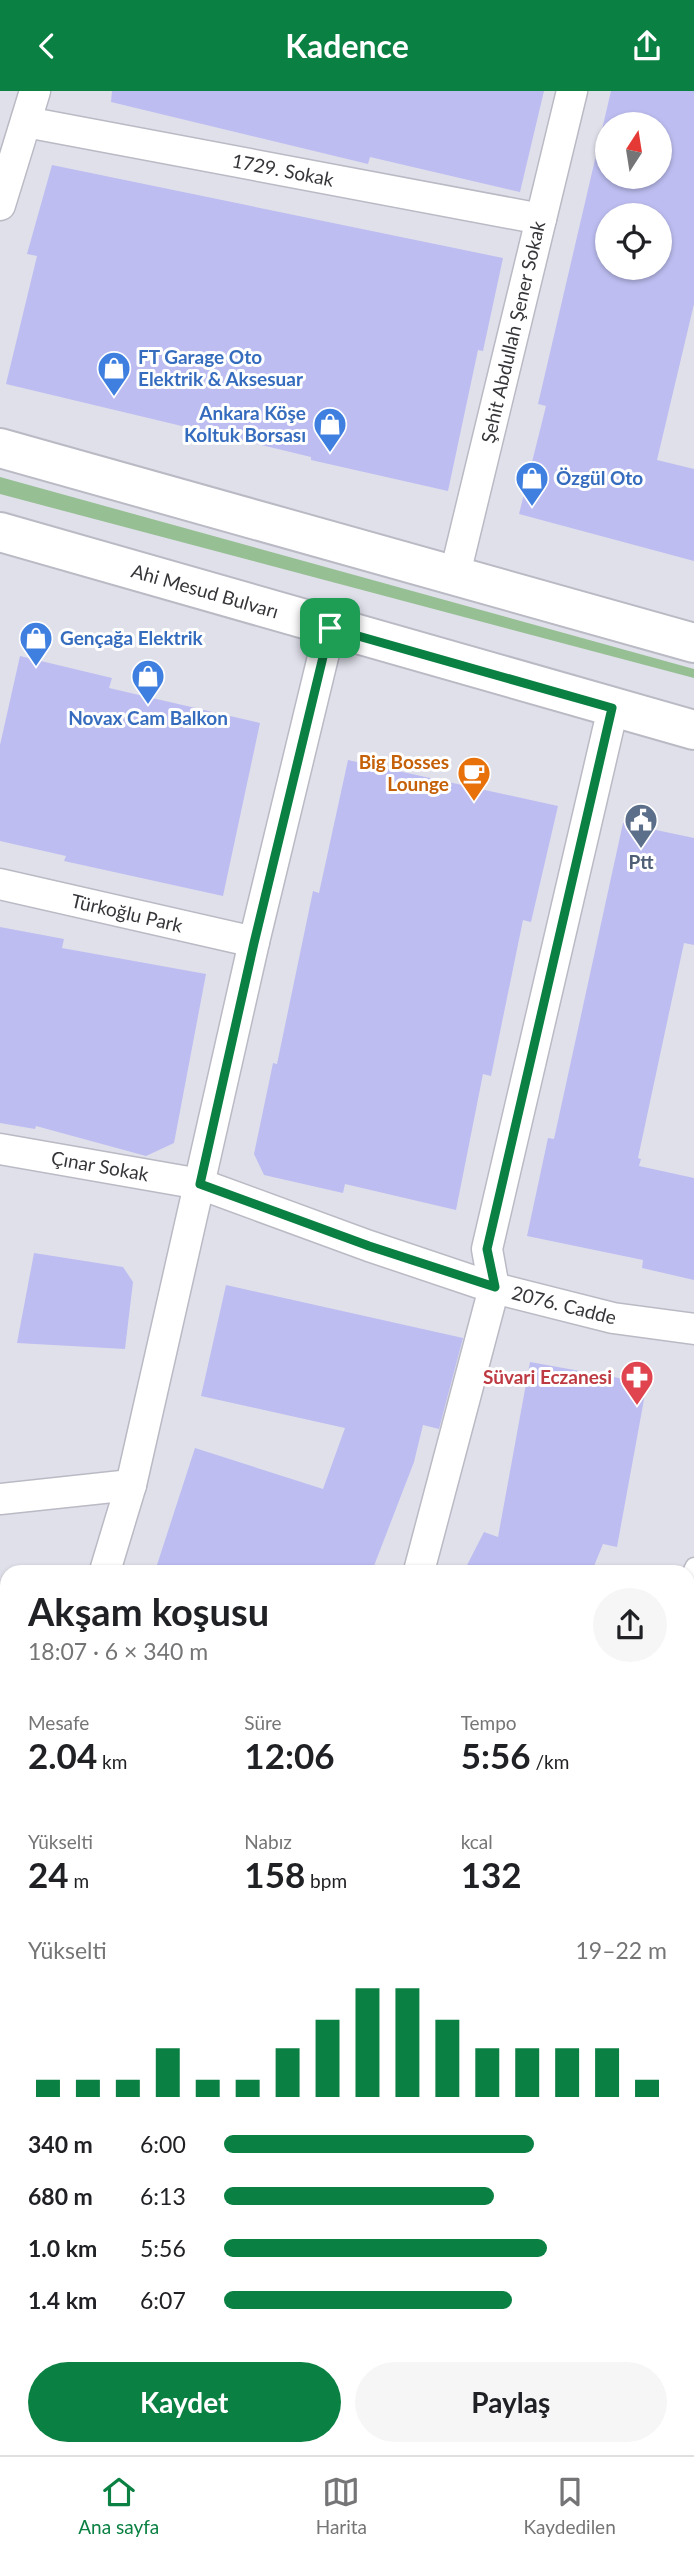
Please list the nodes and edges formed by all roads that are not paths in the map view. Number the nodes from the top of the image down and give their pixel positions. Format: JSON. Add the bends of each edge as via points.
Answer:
{"nodes":[{"id":1,"x":35,"y":91,"type":"edge"},
{"id":2,"x":572,"y":91,"type":"edge"},
{"id":3,"x":26,"y":121,"type":"junction"},
{"id":4,"x":0,"y":205,"type":"edge"},
{"id":5,"x":541,"y":219,"type":"junction"},
{"id":6,"x":0,"y":448,"type":"edge"},
{"id":7,"x":0,"y":532,"type":"edge"},
{"id":8,"x":456,"y":574,"type":"junction"},
{"id":9,"x":330,"y":628,"type":"junction"},
{"id":10,"x":694,"y":643,"type":"edge"},
{"id":11,"x":612,"y":708,"type":"junction"},
{"id":12,"x":694,"y":730,"type":"edge"},
{"id":13,"x":0,"y":884,"type":"edge"},
{"id":14,"x":254,"y":943,"type":"junction"},
{"id":15,"x":0,"y":1149,"type":"edge"},
{"id":16,"x":200,"y":1184,"type":"junction"},
{"id":17,"x":495,"y":1287,"type":"junction"},
{"id":18,"x":694,"y":1329,"type":"edge"},
{"id":19,"x":131,"y":1485,"type":"junction"},
{"id":20,"x":0,"y":1499,"type":"edge"},
{"id":21,"x":107,"y":1565,"type":"edge"},
{"id":22,"x":421,"y":1565,"type":"edge"}],
"edges":[{"from":1,"to":3,"type":"street"},
{"from":2,"to":5,"type":"street","name":"Şehit Abdullah Şener Sokak"},
{"from":3,"to":4,"type":"street"},
{"from":3,"to":5,"type":"street","name":"1729. Sokak"},
{"from":5,"to":8,"type":"street","name":"Şehit Abdullah Şener Sokak"},
{"from":6,"to":8,"type":"main road"},
{"from":7,"to":9,"type":"main road","name":"Ahi Mesud Bulvarı"},
{"from":8,"to":10,"type":"main road"},
{"from":9,"to":11,"type":"main road","name":"Ahi Mesud Bulvarı"},
{"from":9,"to":14,"type":"street"},
{"from":11,"to":12,"type":"main road","name":"Ahi Mesud Bulvarı"},
{"from":11,"to":17,"type":"street","via":[[487,1249]]},
{"from":13,"to":14,"type":"street","name":"Türkoğlu Park"},
{"from":14,"to":16,"type":"street"},
{"from":15,"to":16,"type":"street","name":"Çınar Sokak"},
{"from":16,"to":17,"type":"street","name":"2076. Cadde"},
{"from":16,"to":19,"type":"street"},
{"from":17,"to":18,"type":"street","name":"2076. Cadde","via":[[613,1318]]},
{"from":17,"to":22,"type":"street"},
{"from":19,"to":20,"type":"street"},
{"from":19,"to":21,"type":"street"}]}
